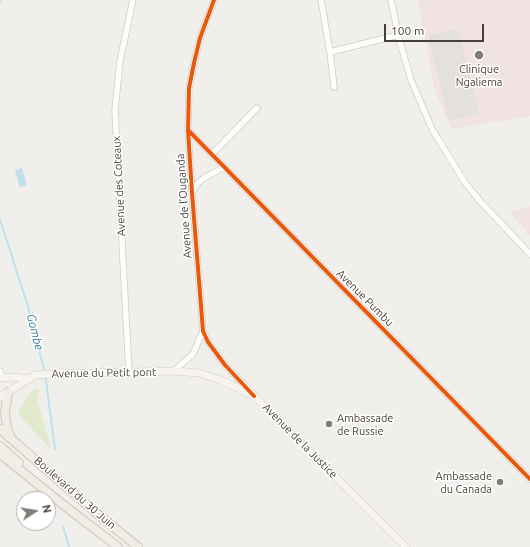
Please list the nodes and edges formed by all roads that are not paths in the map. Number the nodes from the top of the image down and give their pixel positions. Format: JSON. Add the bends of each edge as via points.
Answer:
{"nodes":[{"id":1,"x":132,"y":0,"type":"edge"},
{"id":2,"x":214,"y":0,"type":"edge"},
{"id":3,"x":320,"y":0,"type":"edge"},
{"id":4,"x":391,"y":0,"type":"edge"},
{"id":5,"x":398,"y":35,"type":"junction"},
{"id":6,"x":330,"y":52,"type":"junction"},
{"id":7,"x":334,"y":87,"type":"dead end"},
{"id":8,"x":257,"y":108,"type":"dead end"},
{"id":9,"x":188,"y":130,"type":"junction"},
{"id":10,"x":212,"y":154,"type":"junction"},
{"id":11,"x":224,"y":167,"type":"junction"},
{"id":12,"x":192,"y":193,"type":"junction"},
{"id":13,"x":530,"y":254,"type":"edge"},
{"id":14,"x":203,"y":331,"type":"junction"},
{"id":15,"x":174,"y":371,"type":"junction"},
{"id":16,"x":129,"y":373,"type":"junction"},
{"id":17,"x":1,"y":375,"type":"edge"},
{"id":18,"x":33,"y":377,"type":"junction"},
{"id":19,"x":8,"y":392,"type":"junction"},
{"id":20,"x":254,"y":396,"type":"junction"},
{"id":21,"x":0,"y":397,"type":"edge"},
{"id":22,"x":0,"y":429,"type":"edge"},
{"id":23,"x":0,"y":436,"type":"edge"},
{"id":24,"x":12,"y":439,"type":"junction"},
{"id":25,"x":0,"y":446,"type":"edge"},
{"id":26,"x":0,"y":454,"type":"edge"},
{"id":27,"x":530,"y":479,"type":"edge"},
{"id":28,"x":95,"y":512,"type":"junction"},
{"id":29,"x":88,"y":524,"type":"junction"},
{"id":30,"x":118,"y":547,"type":"edge"},
{"id":31,"x":138,"y":547,"type":"edge"},
{"id":32,"x":406,"y":547,"type":"edge"}],
"edges":[{"from":1,"to":16,"type":"street","name":"Avenue des Coteaux","via":[[120,60],[115,110]]},
{"from":2,"to":9,"type":"street","name":"Avenue de l’Ouganda","via":[[200,38],[189,88]]},
{"from":3,"to":6,"type":"street"},
{"from":4,"to":5,"type":"street"},
{"from":5,"to":6,"type":"street"},
{"from":5,"to":13,"type":"street","via":[[411,80],[432,129],[464,181]]},
{"from":6,"to":7,"type":"street"},
{"from":8,"to":10,"type":"street"},
{"from":9,"to":10,"type":"street","name":"Avenue Pumbu"},
{"from":9,"to":12,"type":"street","name":"Avenue de l’Ouganda"},
{"from":10,"to":11,"type":"street","name":"Avenue Pumbu"},
{"from":11,"to":12,"type":"street","via":[[204,178]]},
{"from":11,"to":27,"type":"street","name":"Avenue Pumbu"},
{"from":12,"to":14,"type":"street","name":"Avenue de l’Ouganda"},
{"from":14,"to":15,"type":"street","name":"Avenue de l’Ouganda","via":[[193,354]]},
{"from":14,"to":20,"type":"street","name":"Avenue de l’Ouganda","via":[[225,365]]},
{"from":15,"to":16,"type":"main road","name":"Avenue du Petit pont"},
{"from":15,"to":20,"type":"main road","name":"Avenue de la Justice","via":[[210,376]]},
{"from":16,"to":18,"type":"main road","name":"Avenue du Petit pont","via":[[54,374]]},
{"from":17,"to":18,"type":"main road","name":"Avenue du Petit pont"},
{"from":18,"to":19,"type":"main road"},
{"from":19,"to":21,"type":"main road"},
{"from":19,"to":24,"type":"main road","via":[[5,414]]},
{"from":20,"to":32,"type":"main road","name":"Avenue de la Justice"},
{"from":22,"to":24,"type":"main road","name":"Boulevard du 30 Juin"},
{"from":23,"to":28,"type":"main road"},
{"from":24,"to":28,"type":"main road","name":"Boulevard du 30 Juin"},
{"from":25,"to":29,"type":"main road"},
{"from":26,"to":29,"type":"main road","name":"Boulevard du 30 Juin"},
{"from":28,"to":31,"type":"main road","name":"Boulevard du 30 Juin"},
{"from":29,"to":30,"type":"main road","name":"Boulevard du 30 Juin"}]}
